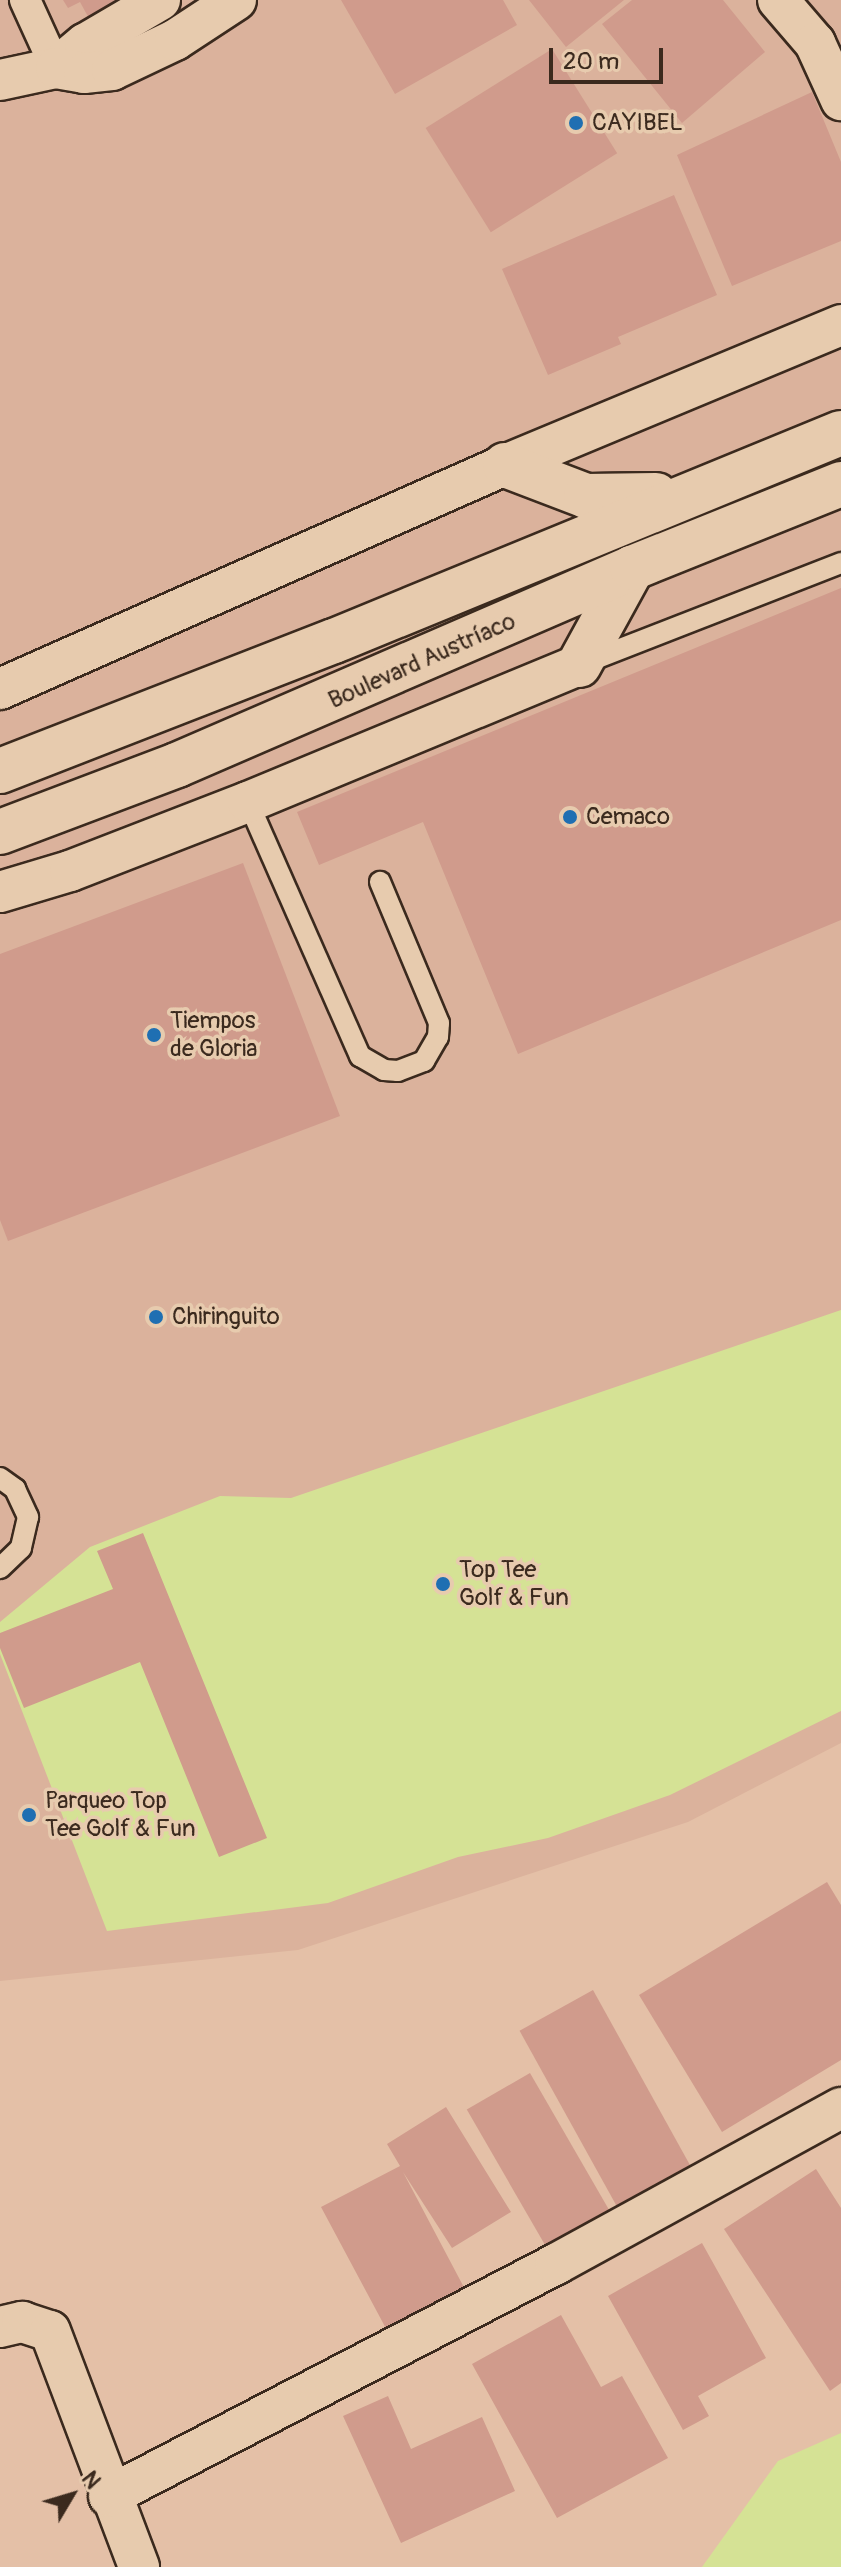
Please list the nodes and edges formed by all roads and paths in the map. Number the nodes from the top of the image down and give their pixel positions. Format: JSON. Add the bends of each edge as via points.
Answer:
{"nodes":[{"id":1,"x":25,"y":0,"type":"edge"},
{"id":2,"x":160,"y":0,"type":"edge"},
{"id":3,"x":236,"y":0,"type":"edge"},
{"id":4,"x":778,"y":0,"type":"edge"},
{"id":5,"x":56,"y":68,"type":"junction"},
{"id":6,"x":0,"y":80,"type":"edge"},
{"id":7,"x":841,"y":100,"type":"edge"},
{"id":8,"x":841,"y":325,"type":"edge"},
{"id":9,"x":841,"y":433,"type":"edge"},
{"id":10,"x":505,"y":465,"type":"junction"},
{"id":11,"x":841,"y":484,"type":"edge"},
{"id":12,"x":702,"y":490,"type":"junction"},
{"id":13,"x":841,"y":563,"type":"edge"},
{"id":14,"x":632,"y":568,"type":"junction"},
{"id":15,"x":579,"y":665,"type":"junction"},
{"id":16,"x":0,"y":689,"type":"edge"},
{"id":17,"x":0,"y":771,"type":"edge"},
{"id":18,"x":248,"y":802,"type":"junction"},
{"id":19,"x":58,"y":808,"type":"junction"},
{"id":20,"x":0,"y":818,"type":"edge"},
{"id":21,"x":0,"y":832,"type":"edge"},
{"id":22,"x":380,"y":882,"type":"dead end"},
{"id":23,"x":0,"y":892,"type":"edge"},
{"id":24,"x":0,"y":1478,"type":"edge"},
{"id":25,"x":0,"y":1568,"type":"edge"},
{"id":26,"x":841,"y":2108,"type":"edge"},
{"id":27,"x":0,"y":2327,"type":"edge"},
{"id":28,"x":109,"y":2496,"type":"junction"},
{"id":29,"x":139,"y":2567,"type":"edge"}],
"edges":[{"from":1,"to":5,"type":"street"},
{"from":2,"to":5,"type":"street","via":[[85,44]]},
{"from":3,"to":5,"type":"street","via":[[175,40],[112,70]]},
{"from":4,"to":7,"type":"street","via":[[815,43]]},
{"from":5,"to":6,"type":"street"},
{"from":8,"to":10,"type":"street"},
{"from":9,"to":12,"type":"main road"},
{"from":10,"to":12,"type":"main road","via":[[586,496]]},
{"from":10,"to":16,"type":"street"},
{"from":11,"to":14,"type":"main road","name":"Boulevard Austríaco"},
{"from":12,"to":17,"type":"main road"},
{"from":13,"to":15,"type":"lane"},
{"from":14,"to":15,"type":"main road"},
{"from":14,"to":19,"type":"main road","name":"Boulevard Austríaco","via":[[279,723]]},
{"from":15,"to":18,"type":"street"},
{"from":18,"to":22,"type":"lane","via":[[360,1056],[384,1070],[398,1071],[424,1061],[438,1037],[439,1023]]},
{"from":18,"to":23,"type":"street","via":[[70,871]]},
{"from":19,"to":20,"type":"main road"},
{"from":19,"to":21,"type":"main road","name":"Boulevard Austríaco"},
{"from":24,"to":25,"type":"lane","via":[[15,1489],[28,1517],[21,1548]]},
{"from":26,"to":28,"type":"street","via":[[556,2264]]},
{"from":27,"to":28,"type":"street","via":[[38,2323],[50,2331]]},
{"from":28,"to":29,"type":"street"}]}
